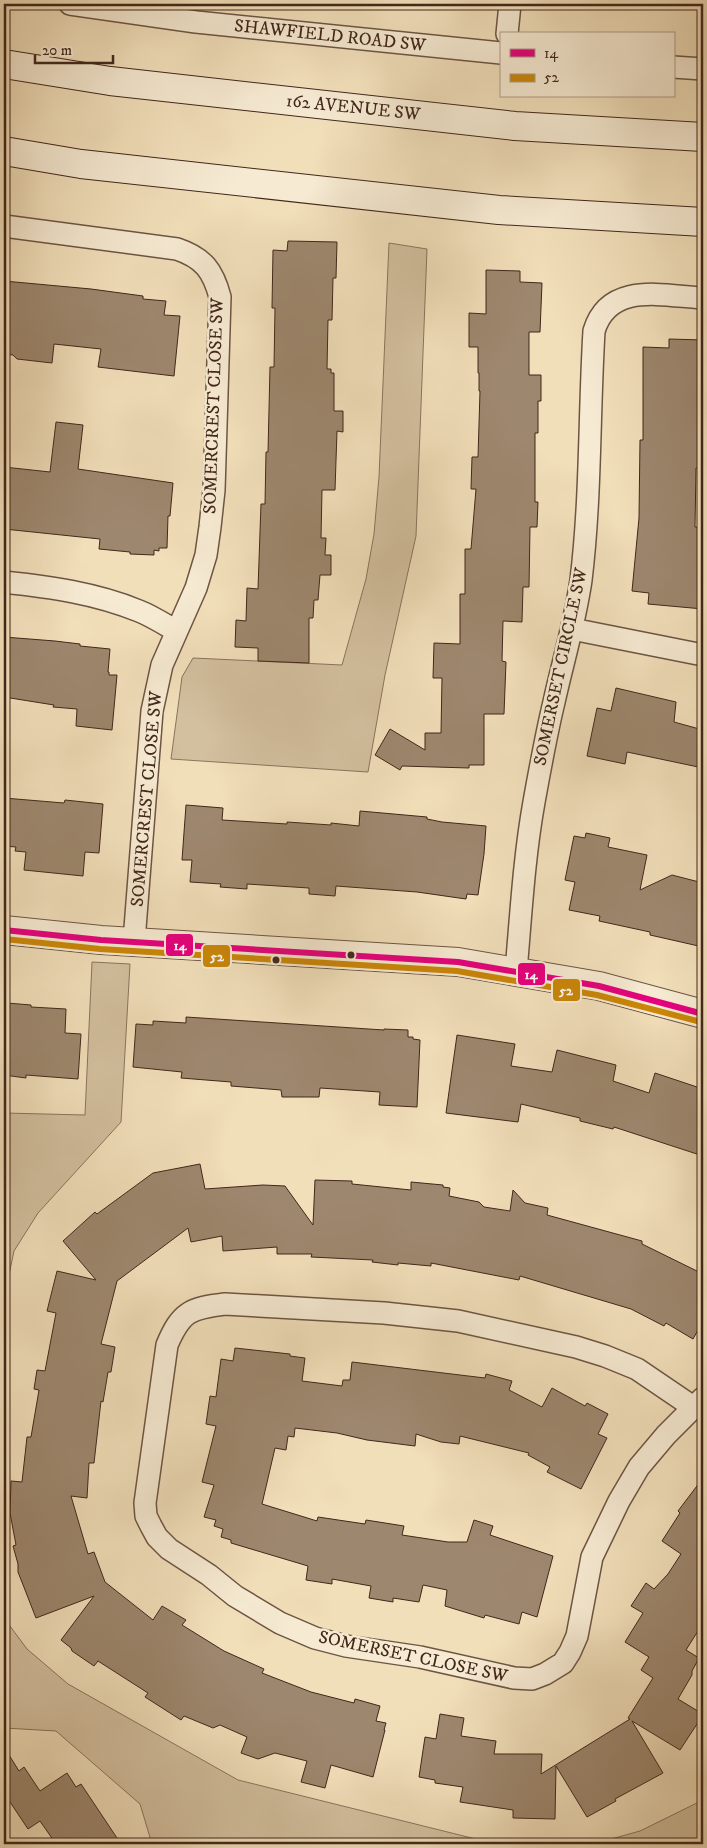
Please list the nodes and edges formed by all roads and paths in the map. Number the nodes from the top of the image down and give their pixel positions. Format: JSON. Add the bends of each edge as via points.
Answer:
{"nodes":[{"id":1,"x":70,"y":4,"type":"edge"},
{"id":2,"x":510,"y":4,"type":"edge"},
{"id":3,"x":507,"y":32,"type":"edge"},
{"id":4,"x":500,"y":53,"type":"edge"},
{"id":5,"x":4,"y":64,"type":"edge"},
{"id":6,"x":674,"y":67,"type":"edge"},
{"id":7,"x":703,"y":69,"type":"edge"},
{"id":8,"x":703,"y":136,"type":"edge"},
{"id":9,"x":4,"y":152,"type":"edge"},
{"id":10,"x":703,"y":222,"type":"edge"},
{"id":11,"x":4,"y":226,"type":"edge"},
{"id":12,"x":703,"y":298,"type":"edge"},
{"id":13,"x":4,"y":582,"type":"edge"},
{"id":14,"x":572,"y":629,"type":"junction"},
{"id":15,"x":176,"y":631,"type":"junction"},
{"id":16,"x":703,"y":655,"type":"edge"},
{"id":17,"x":4,"y":930,"type":"edge"},
{"id":18,"x":134,"y":941,"type":"junction"},
{"id":19,"x":516,"y":971,"type":"junction"},
{"id":20,"x":703,"y":1014,"type":"edge"},
{"id":21,"x":698,"y":1403,"type":"edge"}],
"edges":[{"from":1,"to":4,"type":"street","name":"SHAWFIELD ROAD SW","via":[[196,22]]},
{"from":2,"to":3,"type":"street"},
{"from":5,"to":8,"type":"main road","name":"162 AVENUE SW","via":[[110,80],[505,124]]},
{"from":6,"to":7,"type":"street"},
{"from":9,"to":10,"type":"main road","via":[[81,164],[499,210]]},
{"from":11,"to":15,"type":"street","name":"SOMERCREST CLOSE SW","via":[[177,250],[192,254],[203,263],[216,282],[220,297],[210,527],[196,588]]},
{"from":12,"to":14,"type":"street","name":"SOMERSET CIRCLE SW","via":[[639,294],[621,298],[609,306],[597,322],[590,393],[587,526]]},
{"from":13,"to":15,"type":"street","via":[[63,589],[101,598],[140,611]]},
{"from":14,"to":16,"type":"street"},
{"from":14,"to":19,"type":"street","name":"SOMERSET CIRCLE SW","via":[[534,802]]},
{"from":15,"to":18,"type":"street","name":"SOMERCREST CLOSE SW","via":[[162,665],[152,711]]},
{"from":17,"to":18,"type":"main road"},
{"from":18,"to":19,"type":"main road","via":[[458,962]]},
{"from":19,"to":20,"type":"main road","via":[[599,986]]},
{"from":21,"to":21,"type":"street","name":"SOMERSET CLOSE SW","via":[[639,1467],[619,1501],[592,1557],[577,1636],[570,1652],[563,1663],[532,1678],[514,1678],[315,1638],[280,1623],[235,1596],[169,1549],[157,1537],[146,1516],[145,1503],[166,1345],[174,1327],[189,1312],[206,1306],[225,1304],[364,1312],[458,1321],[605,1356]]}]}
